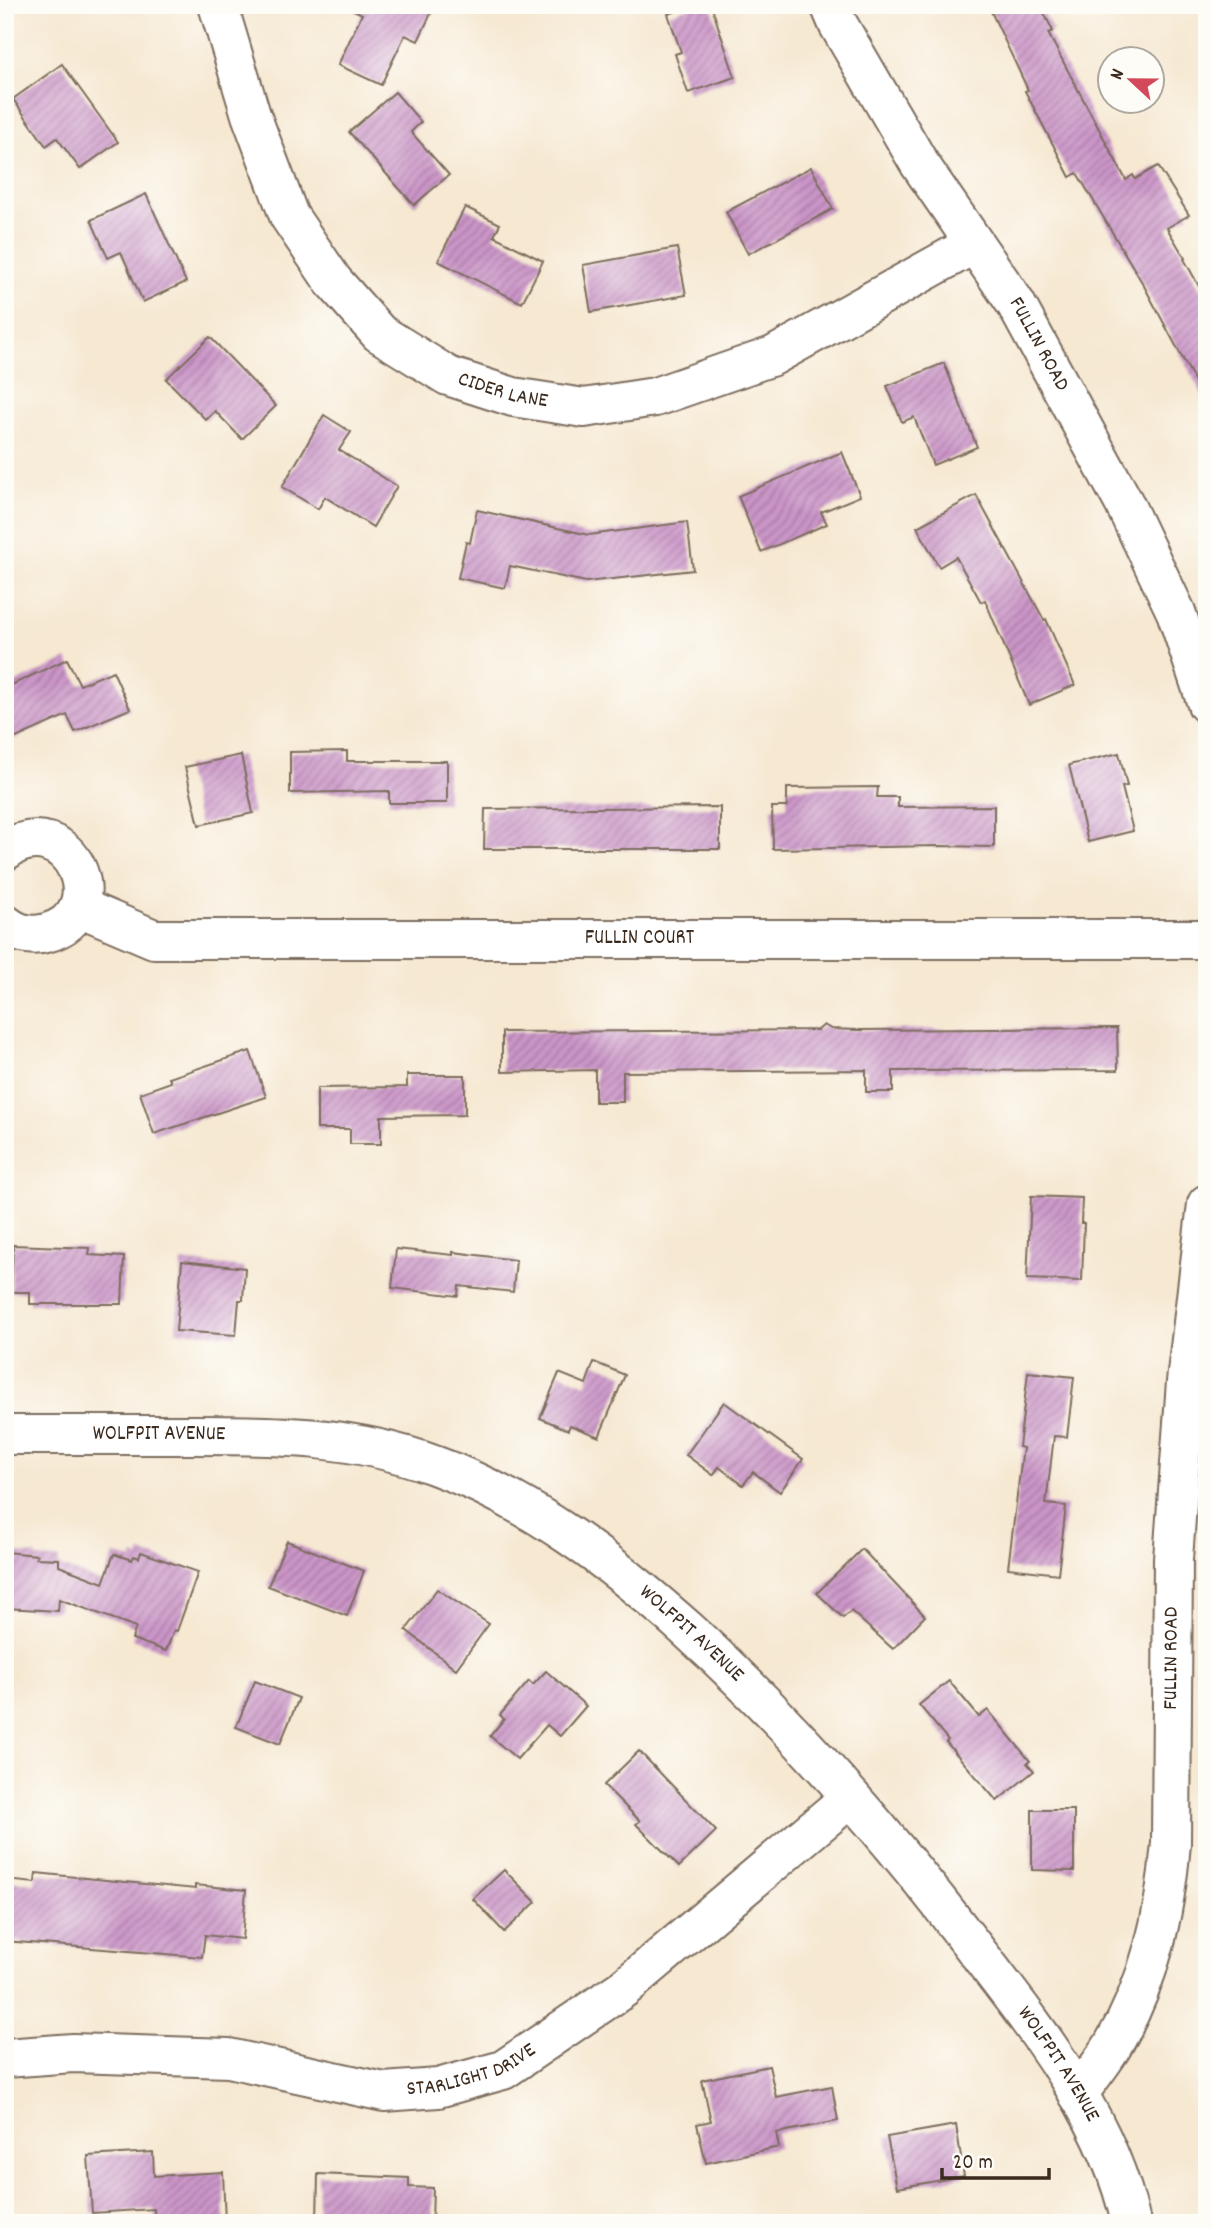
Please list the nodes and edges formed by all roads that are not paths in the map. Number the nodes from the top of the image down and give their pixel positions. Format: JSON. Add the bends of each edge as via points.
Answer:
{"nodes":[{"id":1,"x":218,"y":5,"type":"edge"},
{"id":2,"x":830,"y":5,"type":"edge"},
{"id":3,"x":974,"y":244,"type":"junction"},
{"id":4,"x":1207,"y":704,"type":"edge"},
{"id":5,"x":5,"y":851,"type":"edge"},
{"id":6,"x":79,"y":907,"type":"junction"},
{"id":7,"x":5,"y":924,"type":"edge"},
{"id":8,"x":1207,"y":939,"type":"edge"},
{"id":9,"x":1207,"y":1204,"type":"edge"},
{"id":10,"x":5,"y":1436,"type":"edge"},
{"id":11,"x":851,"y":1797,"type":"junction"},
{"id":12,"x":5,"y":2058,"type":"edge"},
{"id":13,"x":1078,"y":2094,"type":"junction"},
{"id":14,"x":1131,"y":2223,"type":"edge"}],
"edges":[{"from":1,"to":3,"type":"street","name":"CIDER LANE","via":[[251,115],[289,216],[333,281],[379,334],[448,376],[513,397],[584,408],[656,397],[773,356]]},
{"from":2,"to":3,"type":"street","name":"FULLIN ROAD","via":[[919,163]]},
{"from":3,"to":4,"type":"street","name":"FULLIN ROAD","via":[[1016,304],[1124,503],[1176,612]]},
{"from":5,"to":6,"type":"street","via":[[30,840],[62,848],[81,875]]},
{"from":6,"to":7,"type":"street","via":[[56,931],[40,935],[23,934]]},
{"from":6,"to":8,"type":"street","name":"FULLIN COURT","via":[[154,939]]},
{"from":9,"to":13,"type":"street","name":"FULLIN ROAD","via":[[1186,1382],[1173,1559],[1168,1882],[1156,1943],[1135,2001],[1112,2047]]},
{"from":10,"to":11,"type":"street","name":"WOLFPIT AVENUE","via":[[313,1437],[378,1448],[467,1478],[546,1520],[646,1594],[732,1671]]},
{"from":11,"to":12,"type":"street","name":"STARLIGHT DRIVE","via":[[624,1988],[503,2070],[438,2088],[384,2092],[229,2058],[73,2053]]},
{"from":11,"to":13,"type":"street","name":"WOLFPIT AVENUE","via":[[1018,2005]]},
{"from":13,"to":14,"type":"street","name":"WOLFPIT AVENUE","via":[[1118,2178]]}]}
